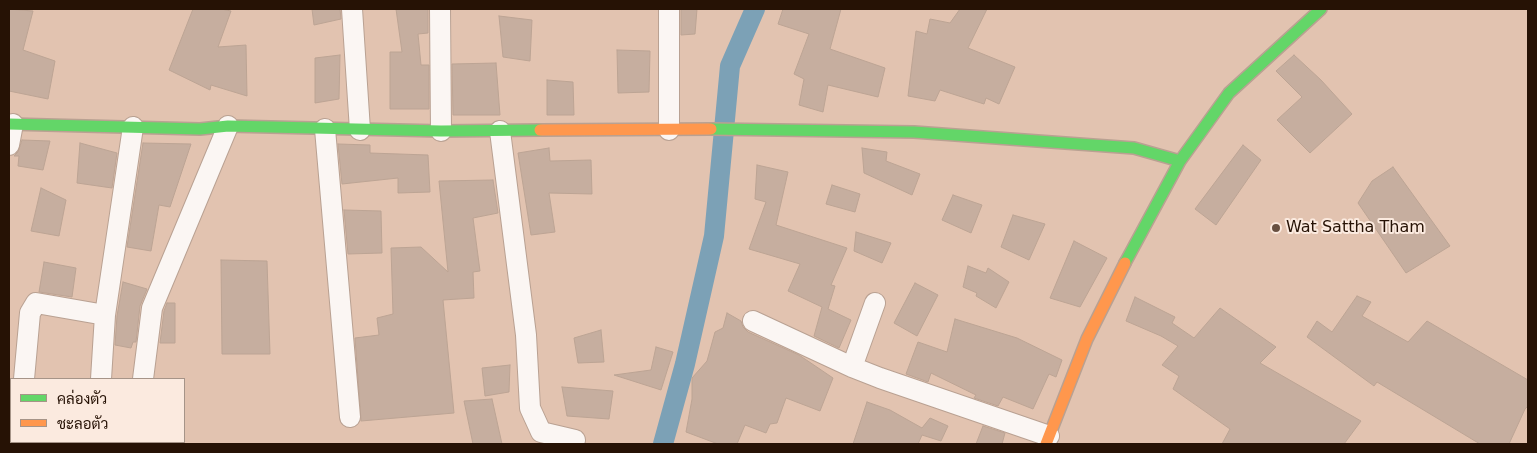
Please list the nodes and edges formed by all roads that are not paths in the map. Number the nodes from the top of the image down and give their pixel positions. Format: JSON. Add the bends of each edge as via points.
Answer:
{"nodes":[{"id":1,"x":352,"y":9,"type":"edge"},
{"id":2,"x":440,"y":9,"type":"edge"},
{"id":3,"x":669,"y":9,"type":"edge"},
{"id":4,"x":1321,"y":9,"type":"edge"},
{"id":5,"x":11,"y":124,"type":"edge"},
{"id":6,"x":228,"y":126,"type":"junction"},
{"id":7,"x":133,"y":127,"type":"junction"},
{"id":8,"x":325,"y":129,"type":"junction"},
{"id":9,"x":360,"y":130,"type":"junction"},
{"id":10,"x":672,"y":130,"type":"junction"},
{"id":11,"x":442,"y":131,"type":"junction"},
{"id":12,"x":500,"y":131,"type":"junction"},
{"id":13,"x":9,"y":145,"type":"edge"},
{"id":14,"x":1180,"y":161,"type":"junction"},
{"id":15,"x":875,"y":304,"type":"dead end"},
{"id":16,"x":105,"y":315,"type":"junction"},
{"id":17,"x":753,"y":321,"type":"dead end"},
{"id":18,"x":852,"y":367,"type":"junction"},
{"id":19,"x":24,"y":378,"type":"edge"},
{"id":20,"x":101,"y":378,"type":"edge"},
{"id":21,"x":143,"y":378,"type":"edge"},
{"id":22,"x":350,"y":417,"type":"dead end"},
{"id":23,"x":575,"y":440,"type":"dead end"},
{"id":24,"x":1048,"y":440,"type":"edge"}],
"edges":[{"from":1,"to":9,"type":"street"},
{"from":2,"to":11,"type":"street"},
{"from":3,"to":10,"type":"street"},
{"from":4,"to":14,"type":"street","via":[[1229,93]]},
{"from":5,"to":7,"type":"street"},
{"from":5,"to":13,"type":"street"},
{"from":6,"to":7,"type":"street","via":[[200,129]]},
{"from":6,"to":8,"type":"street"},
{"from":6,"to":21,"type":"street","via":[[152,308]]},
{"from":7,"to":16,"type":"street"},
{"from":8,"to":9,"type":"street"},
{"from":8,"to":22,"type":"street"},
{"from":9,"to":11,"type":"street"},
{"from":10,"to":12,"type":"street"},
{"from":10,"to":14,"type":"street","via":[[914,132],[1134,148]]},
{"from":11,"to":12,"type":"street"},
{"from":12,"to":23,"type":"street","via":[[526,335],[530,408],[542,432]]},
{"from":14,"to":24,"type":"street","via":[[1087,339]]},
{"from":15,"to":18,"type":"street"},
{"from":16,"to":19,"type":"street","via":[[36,303],[30,313]]},
{"from":16,"to":20,"type":"street"},
{"from":17,"to":18,"type":"street"},
{"from":18,"to":24,"type":"street"}]}
